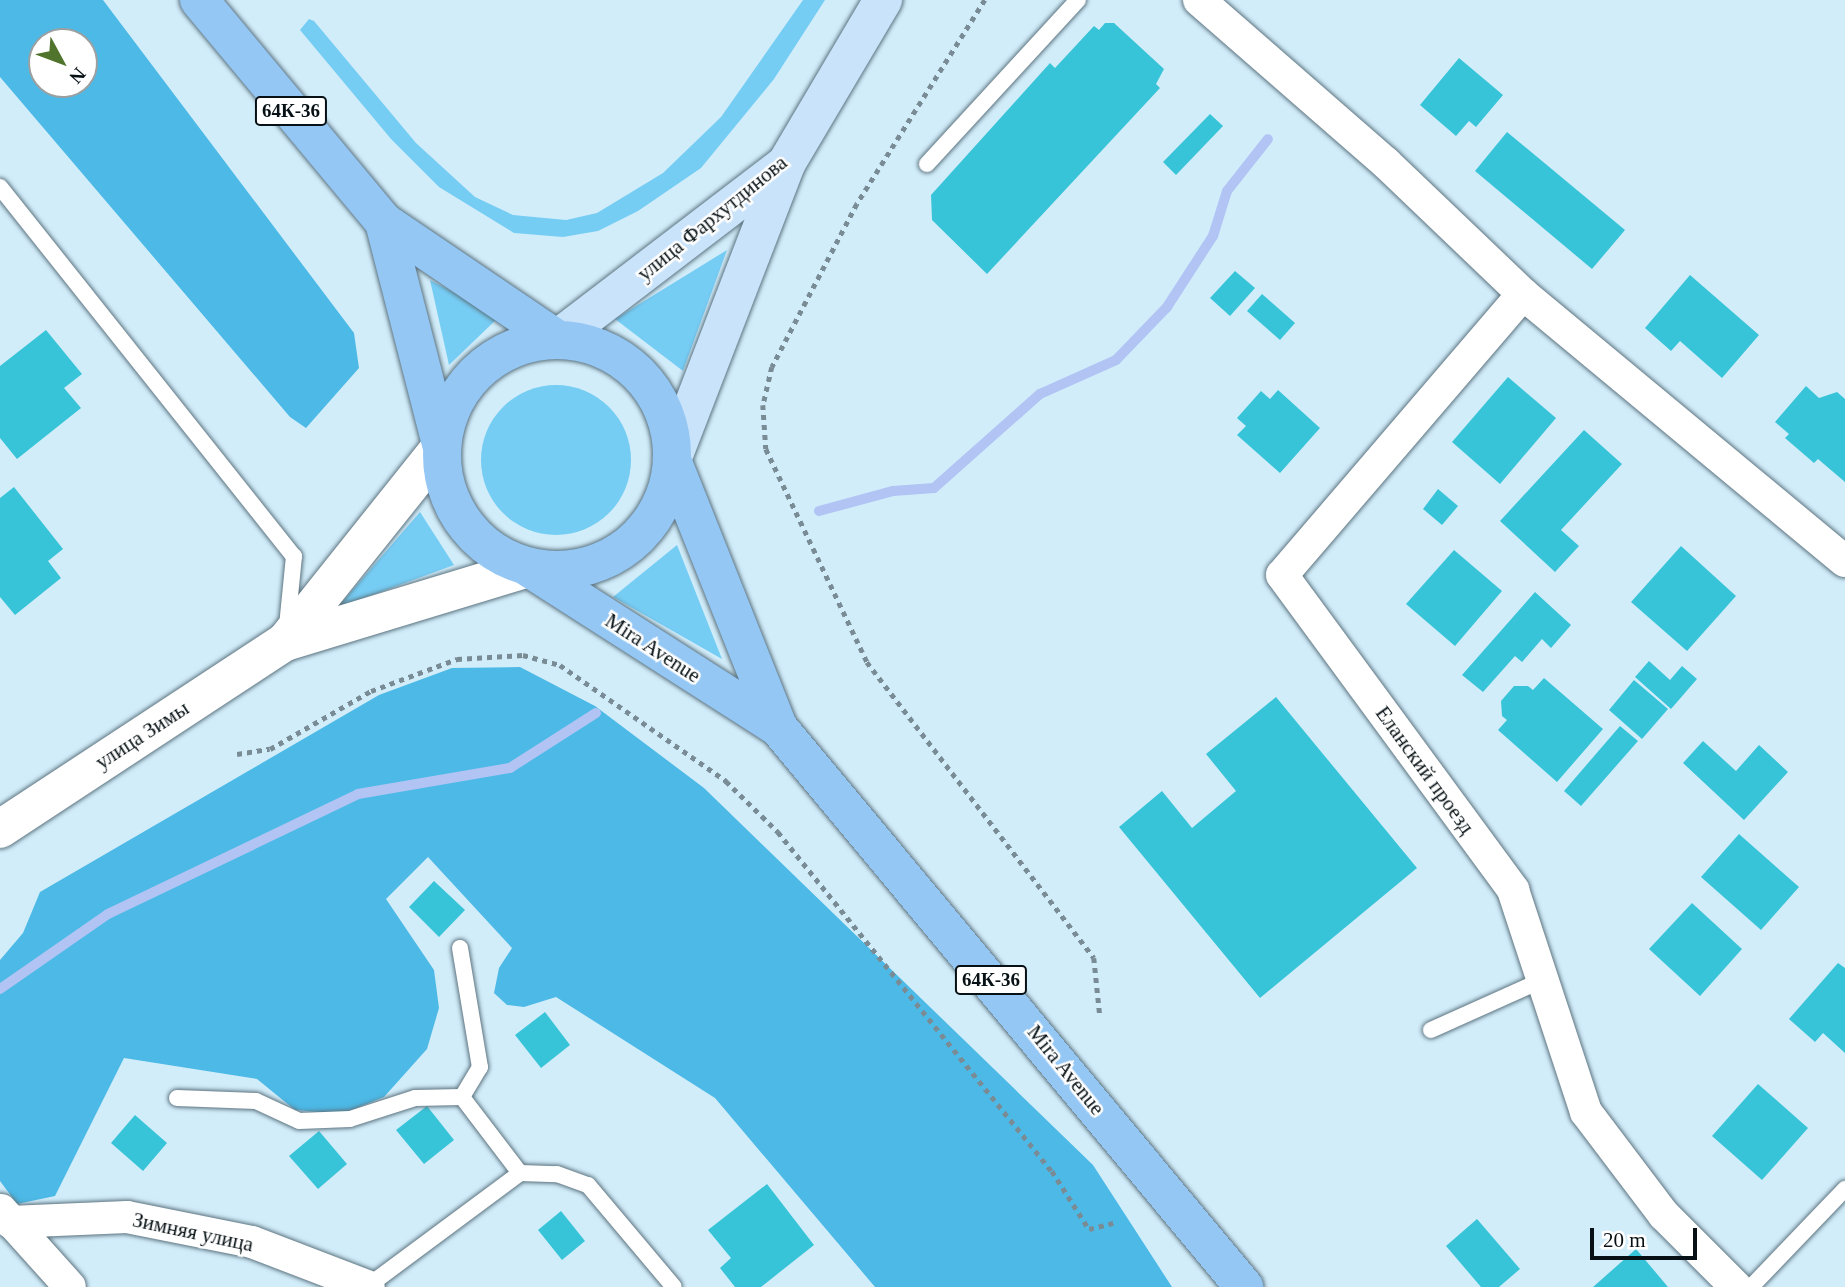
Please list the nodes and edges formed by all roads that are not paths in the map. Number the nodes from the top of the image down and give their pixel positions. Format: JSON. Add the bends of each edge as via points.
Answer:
{"nodes":[{"id":1,"x":199,"y":0,"type":"edge"},
{"id":2,"x":883,"y":0,"type":"edge"},
{"id":3,"x":1078,"y":0,"type":"edge"},
{"id":4,"x":1199,"y":0,"type":"edge"},
{"id":5,"x":786,"y":164,"type":"junction"},
{"id":6,"x":928,"y":164,"type":"dead end"},
{"id":7,"x":0,"y":187,"type":"edge"},
{"id":8,"x":384,"y":222,"type":"junction"},
{"id":9,"x":1523,"y":294,"type":"junction"},
{"id":10,"x":557,"y":339,"type":"junction"},
{"id":11,"x":442,"y":445,"type":"junction"},
{"id":12,"x":672,"y":460,"type":"junction"},
{"id":13,"x":1845,"y":561,"type":"edge"},
{"id":14,"x":529,"y":568,"type":"junction"},
{"id":15,"x":285,"y":642,"type":"junction"},
{"id":16,"x":778,"y":727,"type":"junction"},
{"id":17,"x":0,"y":829,"type":"edge"},
{"id":18,"x":460,"y":948,"type":"dead end"},
{"id":19,"x":1542,"y":980,"type":"junction"},
{"id":20,"x":1431,"y":1030,"type":"dead end"},
{"id":21,"x":177,"y":1097,"type":"dead end"},
{"id":22,"x":462,"y":1097,"type":"junction"},
{"id":23,"x":520,"y":1173,"type":"junction"},
{"id":24,"x":1845,"y":1189,"type":"edge"},
{"id":25,"x":5,"y":1216,"type":"edge"},
{"id":26,"x":70,"y":1287,"type":"edge"},
{"id":27,"x":369,"y":1287,"type":"edge"},
{"id":28,"x":674,"y":1287,"type":"edge"},
{"id":29,"x":1244,"y":1287,"type":"edge"},
{"id":30,"x":1736,"y":1287,"type":"edge"},
{"id":31,"x":1751,"y":1287,"type":"edge"}],
"edges":[{"from":1,"to":8,"type":"main road","number":"64К-36"},
{"from":2,"to":5,"type":"main road","name":"улица Фархутдинова"},
{"from":3,"to":6,"type":"lane"},
{"from":4,"to":9,"type":"street","via":[[1386,163]]},
{"from":5,"to":10,"type":"main road","name":"улица Фархутдинова"},
{"from":5,"to":12,"type":"main road"},
{"from":7,"to":15,"type":"lane","via":[[294,556]]},
{"from":8,"to":10,"type":"main road","number":"64К-36"},
{"from":8,"to":11,"type":"main road","number":"64К-36"},
{"from":9,"to":13,"type":"street"},
{"from":9,"to":19,"type":"street","name":"Еланский проезд","via":[[1282,575],[1513,890]]},
{"from":10,"to":11,"type":"main road","number":"64К-36","via":[[522,345],[492,360],[467,383],[449,412]]},
{"from":10,"to":12,"type":"main road","number":"64К-36","via":[[587,343],[615,355],[640,375],[659,400],[669,429]]},
{"from":11,"to":14,"type":"main road","number":"64К-36","via":[[443,477],[454,509],[473,535],[498,556]]},
{"from":11,"to":15,"type":"street"},
{"from":12,"to":14,"type":"main road","number":"64К-36","via":[[666,494],[650,524],[626,548],[562,571]]},
{"from":12,"to":16,"type":"main road","name":"Mira Avenue","number":"64К-36"},
{"from":14,"to":15,"type":"street"},
{"from":14,"to":16,"type":"main road","name":"Mira Avenue","number":"64К-36"},
{"from":15,"to":17,"type":"street","name":"улица Зимы"},
{"from":16,"to":29,"type":"main road","name":"Mira Avenue","number":"64К-36"},
{"from":18,"to":22,"type":"lane","via":[[480,1067]]},
{"from":19,"to":20,"type":"lane"},
{"from":19,"to":30,"type":"street","name":"Еланский проезд","via":[[1586,1112],[1664,1215]]},
{"from":21,"to":22,"type":"lane","via":[[256,1101],[299,1121],[350,1119],[415,1098]]},
{"from":22,"to":23,"type":"lane"},
{"from":23,"to":27,"type":"lane"},
{"from":23,"to":28,"type":"lane","via":[[557,1174],[588,1185]]},
{"from":24,"to":31,"type":"lane"},
{"from":25,"to":26,"type":"street","name":"Зимняя улица"},
{"from":25,"to":27,"type":"street","name":"Зимняя улица","via":[[127,1217],[252,1242]]}]}
